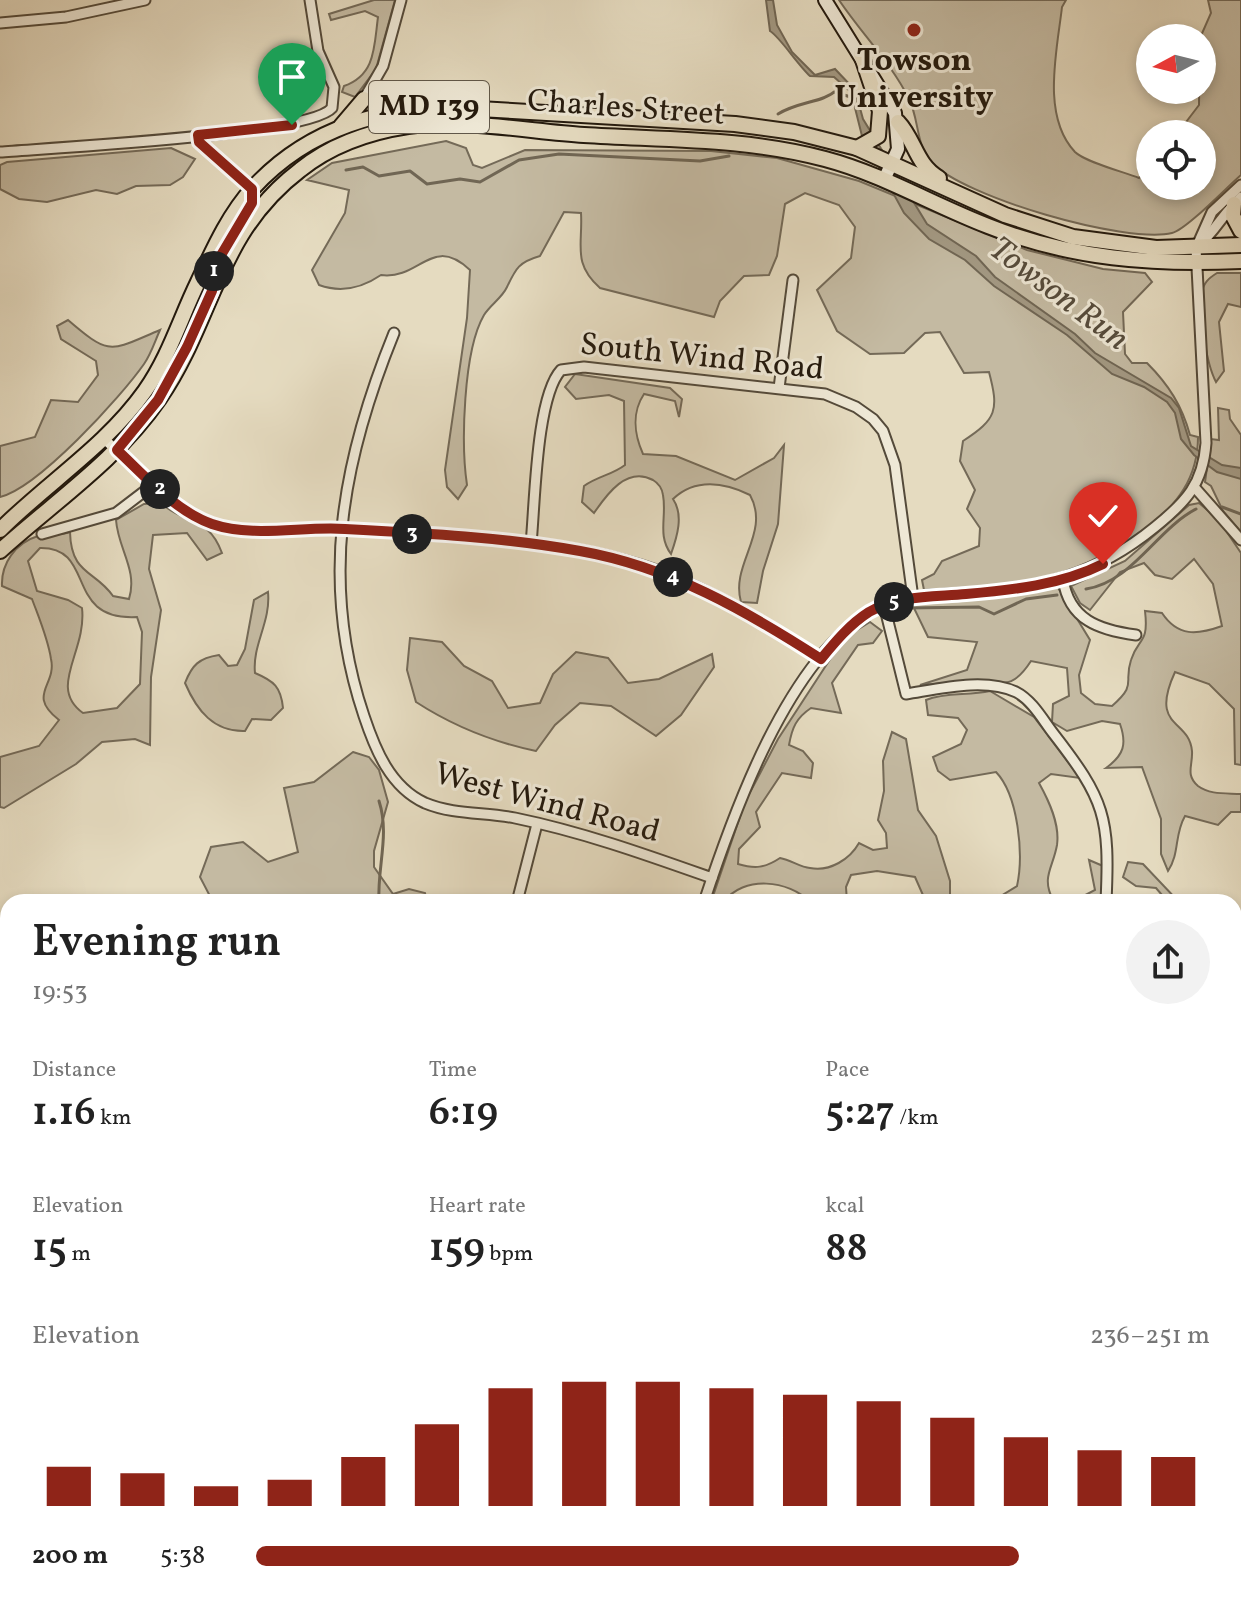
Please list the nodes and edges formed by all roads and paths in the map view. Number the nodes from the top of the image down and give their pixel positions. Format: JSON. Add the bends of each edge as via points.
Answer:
{"nodes":[{"id":1,"x":145,"y":0,"type":"edge"},
{"id":2,"x":310,"y":0,"type":"edge"},
{"id":3,"x":401,"y":0,"type":"edge"},
{"id":4,"x":825,"y":0,"type":"edge"},
{"id":5,"x":0,"y":23,"type":"edge"},
{"id":6,"x":861,"y":54,"type":"junction"},
{"id":7,"x":364,"y":99,"type":"junction"},
{"id":8,"x":366,"y":117,"type":"junction"},
{"id":9,"x":898,"y":122,"type":"junction"},
{"id":10,"x":339,"y":128,"type":"junction"},
{"id":11,"x":198,"y":135,"type":"junction"},
{"id":12,"x":334,"y":147,"type":"junction"},
{"id":13,"x":857,"y":148,"type":"junction"},
{"id":14,"x":0,"y":152,"type":"edge"},
{"id":15,"x":892,"y":163,"type":"junction"},
{"id":16,"x":884,"y":180,"type":"junction"},
{"id":17,"x":1241,"y":185,"type":"edge"},
{"id":18,"x":252,"y":189,"type":"junction"},
{"id":19,"x":954,"y":192,"type":"junction"},
{"id":20,"x":1237,"y":201,"type":"edge"},
{"id":21,"x":1241,"y":231,"type":"edge"},
{"id":22,"x":1241,"y":245,"type":"edge"},
{"id":23,"x":1196,"y":256,"type":"junction"},
{"id":24,"x":1241,"y":261,"type":"edge"},
{"id":25,"x":793,"y":280,"type":"dead end"},
{"id":26,"x":212,"y":291,"type":"junction"},
{"id":27,"x":394,"y":333,"type":"dead end"},
{"id":28,"x":779,"y":388,"type":"junction"},
{"id":29,"x":103,"y":438,"type":"junction"},
{"id":30,"x":117,"y":450,"type":"junction"},
{"id":31,"x":154,"y":484,"type":"junction"},
{"id":32,"x":1196,"y":489,"type":"junction"},
{"id":33,"x":342,"y":529,"type":"junction"},
{"id":34,"x":0,"y":530,"type":"edge"},
{"id":35,"x":42,"y":534,"type":"dead end"},
{"id":36,"x":1241,"y":540,"type":"edge"},
{"id":37,"x":531,"y":544,"type":"junction"},
{"id":38,"x":0,"y":551,"type":"edge"},
{"id":39,"x":1063,"y":579,"type":"junction"},
{"id":40,"x":913,"y":598,"type":"junction"},
{"id":41,"x":884,"y":605,"type":"junction"},
{"id":42,"x":1136,"y":635,"type":"dead end"},
{"id":43,"x":821,"y":659,"type":"junction"},
{"id":44,"x":537,"y":824,"type":"junction"},
{"id":45,"x":712,"y":878,"type":"junction"},
{"id":46,"x":519,"y":894,"type":"edge"},
{"id":47,"x":707,"y":894,"type":"edge"},
{"id":48,"x":1106,"y":894,"type":"edge"},
{"id":49,"x":323,"y":1602,"type":"edge"},
{"id":50,"x":332,"y":1602,"type":"edge"}],
"edges":[{"from":1,"to":5,"type":"street","via":[[66,17]]},
{"from":2,"to":11,"type":"street","via":[[318,51],[335,95],[328,113],[292,125]]},
{"from":3,"to":7,"type":"street","via":[[383,66]]},
{"from":4,"to":6,"type":"main road"},
{"from":6,"to":9,"type":"main road"},
{"from":6,"to":13,"type":"main road","via":[[881,122],[878,136]]},
{"from":7,"to":8,"type":"main road"},
{"from":7,"to":10,"type":"main road"},
{"from":8,"to":10,"type":"main road","name":"Charles Street","number":"MD 139"},
{"from":8,"to":13,"type":"main road","name":"Charles Street","number":"MD 139","via":[[453,107],[735,124]]},
{"from":9,"to":15,"type":"main road"},
{"from":9,"to":19,"type":"main road","via":[[911,136],[924,167]]},
{"from":10,"to":18,"type":"main road","name":"Charles Street","number":"MD 139","via":[[299,150]]},
{"from":11,"to":14,"type":"street"},
{"from":11,"to":18,"type":"street","via":[[199,142]]},
{"from":12,"to":16,"type":"main road","name":"Charles Street","number":"MD 139","via":[[391,129],[447,125],[776,148]]},
{"from":12,"to":18,"type":"main road"},
{"from":12,"to":26,"type":"main road","name":"Charles Street","number":"MD 139","via":[[300,169],[258,208]]},
{"from":13,"to":15,"type":"main road","name":"Charles Street","number":"MD 139"},
{"from":15,"to":16,"type":"main road"},
{"from":15,"to":19,"type":"main road","name":"Charles Street","number":"MD 139"},
{"from":16,"to":23,"type":"main road","name":"Charles Street","number":"MD 139","via":[[1038,244],[1125,261]]},
{"from":17,"to":23,"type":"street","via":[[1212,212]]},
{"from":18,"to":26,"type":"main road","via":[[252,203],[214,267]]},
{"from":18,"to":29,"type":"main road","name":"Charles Street","number":"MD 139","via":[[220,235],[160,369]]},
{"from":19,"to":23,"type":"main road","name":"Charles Street","number":"MD 139","via":[[1073,237]]},
{"from":20,"to":21,"type":"main road","via":[[1233,216]]},
{"from":20,"to":23,"type":"street","via":[[1222,214]]},
{"from":22,"to":23,"type":"main road","name":"Charles Street","number":"MD 139"},
{"from":23,"to":24,"type":"main road","name":"Charles Street","number":"MD 139"},
{"from":23,"to":32,"type":"street","via":[[1205,459]]},
{"from":25,"to":28,"type":"street"},
{"from":26,"to":30,"type":"main road","name":"Charles Street","number":"MD 139","via":[[168,385]]},
{"from":27,"to":33,"type":"street","name":"West Wind Road","via":[[360,425]]},
{"from":28,"to":37,"type":"street","name":"South Wind Road","via":[[584,367],[561,370],[545,403]]},
{"from":28,"to":40,"type":"street","name":"South Wind Road","via":[[841,399],[883,431],[900,487]]},
{"from":29,"to":30,"type":"street"},
{"from":29,"to":34,"type":"main road","name":"Charles Street","number":"MD 139"},
{"from":30,"to":31,"type":"street"},
{"from":30,"to":38,"type":"main road","name":"Charles Street","number":"MD 139"},
{"from":31,"to":33,"type":"street","via":[[194,516],[223,527]]},
{"from":31,"to":35,"type":"street","via":[[116,513]]},
{"from":32,"to":36,"type":"street"},
{"from":32,"to":39,"type":"street","via":[[1113,558]]},
{"from":33,"to":37,"type":"street"},
{"from":33,"to":44,"type":"street","name":"West Wind Road","via":[[343,643],[373,744],[390,773],[424,802]]},
{"from":37,"to":43,"type":"street","via":[[665,573],[747,612]]},
{"from":39,"to":40,"type":"street"},
{"from":39,"to":42,"type":"street","via":[[1070,604],[1086,622]]},
{"from":40,"to":41,"type":"street"},
{"from":41,"to":43,"type":"street","via":[[852,626]]},
{"from":41,"to":48,"type":"street","via":[[906,694],[975,687],[1015,692],[1087,777],[1106,821]]},
{"from":43,"to":45,"type":"street","via":[[755,764]]},
{"from":44,"to":45,"type":"street","name":"West Wind Road","via":[[612,842]]},
{"from":44,"to":46,"type":"street"},
{"from":45,"to":47,"type":"street"},
{"from":49,"to":50,"type":"street"}]}
